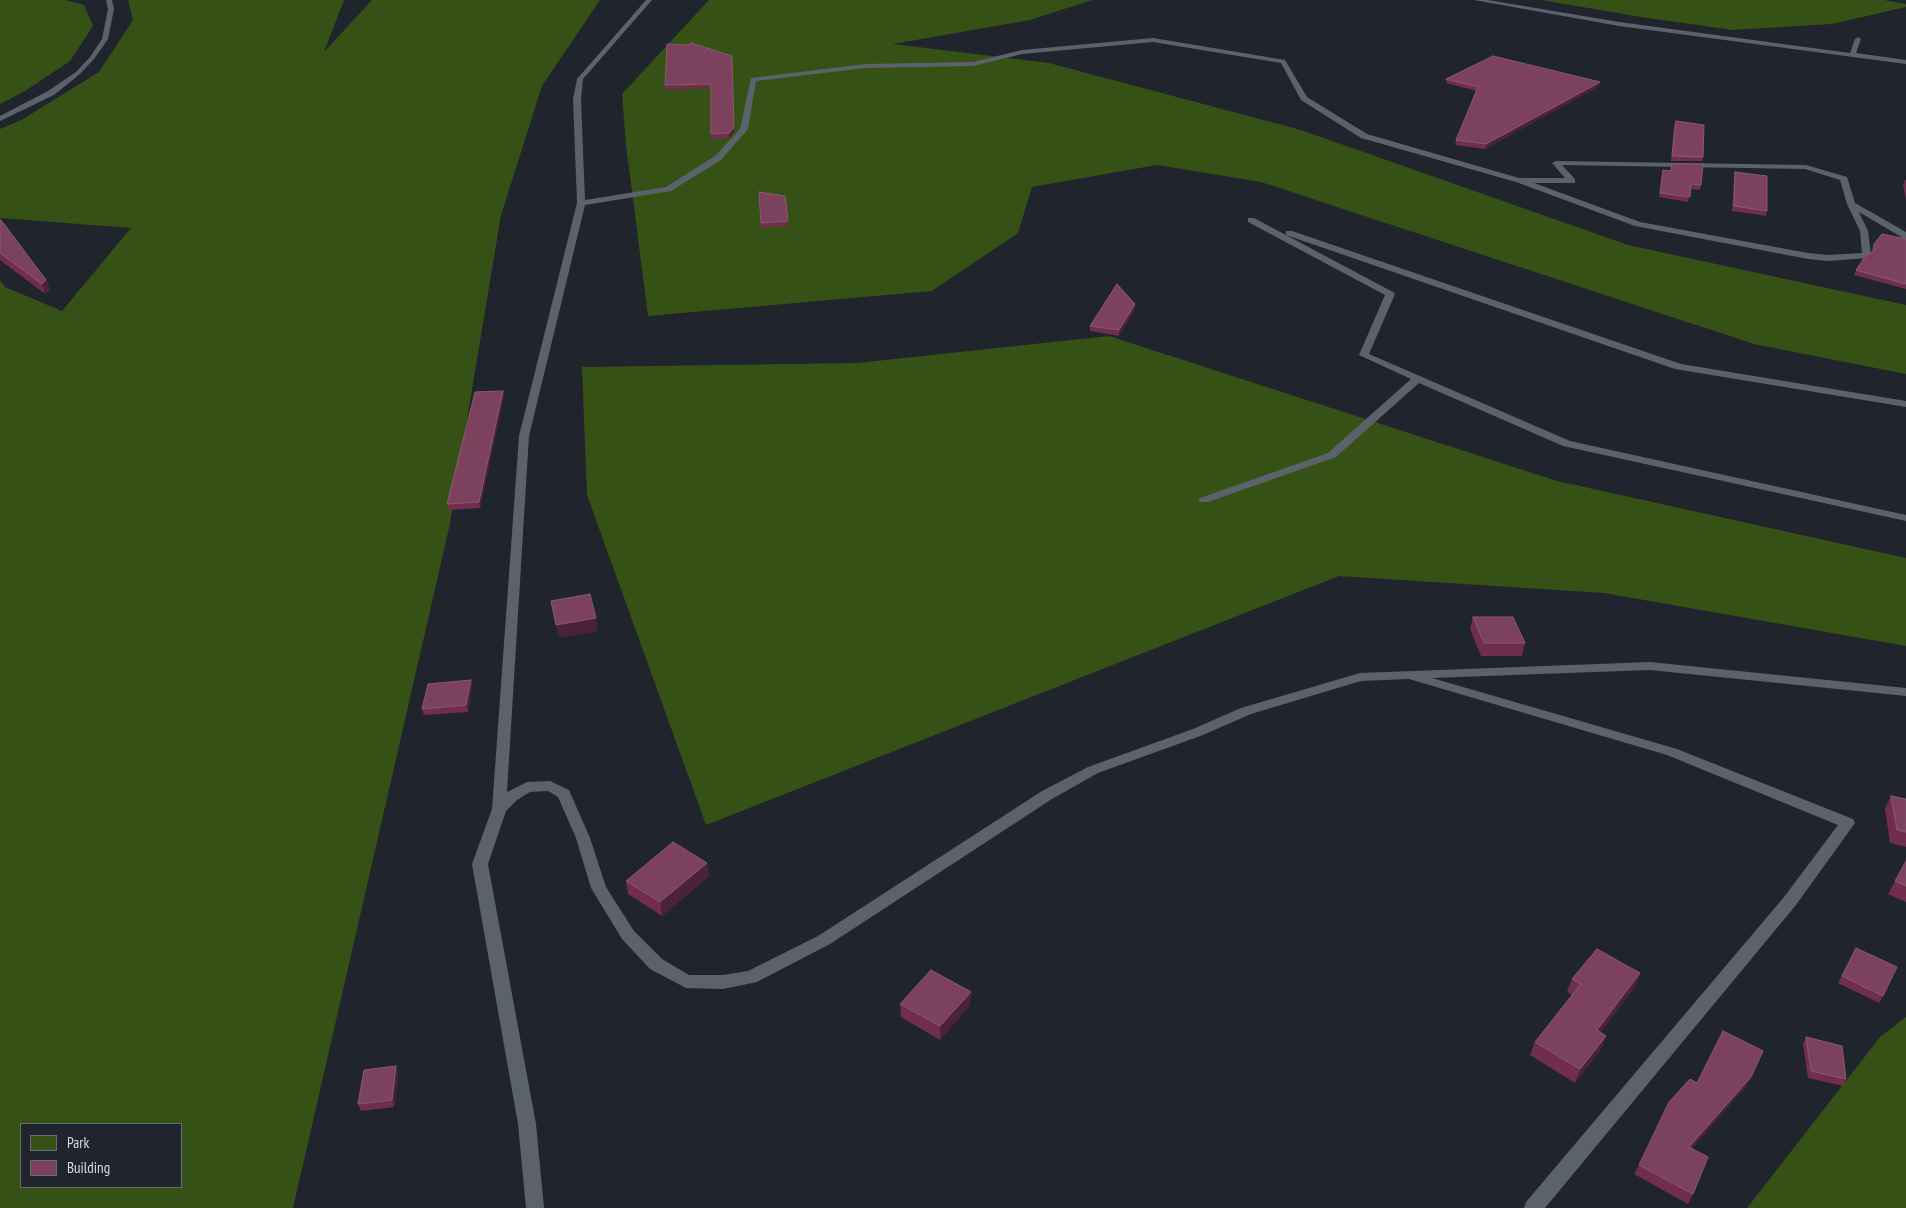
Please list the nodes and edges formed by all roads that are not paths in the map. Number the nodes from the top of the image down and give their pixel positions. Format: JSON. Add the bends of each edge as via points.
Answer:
{"nodes":[{"id":1,"x":109,"y":0,"type":"edge"},
{"id":2,"x":649,"y":0,"type":"edge"},
{"id":3,"x":1477,"y":0,"type":"edge"},
{"id":4,"x":1858,"y":40,"type":"dead end"},
{"id":5,"x":1852,"y":55,"type":"junction"},
{"id":6,"x":1906,"y":62,"type":"edge"},
{"id":7,"x":0,"y":119,"type":"edge"},
{"id":8,"x":1519,"y":180,"type":"junction"},
{"id":9,"x":581,"y":203,"type":"junction"},
{"id":10,"x":1851,"y":204,"type":"junction"},
{"id":11,"x":1906,"y":236,"type":"edge"},
{"id":12,"x":1418,"y":378,"type":"junction"},
{"id":13,"x":1906,"y":404,"type":"edge"},
{"id":14,"x":1204,"y":500,"type":"dead end"},
{"id":15,"x":1906,"y":518,"type":"edge"},
{"id":16,"x":1403,"y":675,"type":"junction"},
{"id":17,"x":1906,"y":692,"type":"edge"},
{"id":18,"x":499,"y":809,"type":"junction"},
{"id":19,"x":535,"y":1208,"type":"edge"},
{"id":20,"x":1533,"y":1208,"type":"edge"}],
"edges":[{"from":1,"to":7,"type":"lane","via":[[111,9],[105,39],[92,58],[78,73],[50,93]]},
{"from":2,"to":9,"type":"lane","via":[[580,78],[577,99]]},
{"from":3,"to":5,"type":"lane","via":[[1618,24]]},
{"from":4,"to":5,"type":"lane"},
{"from":5,"to":6,"type":"lane"},
{"from":8,"to":9,"type":"lane","via":[[1364,136],[1304,98],[1283,61],[1154,40],[1022,52],[973,64],[864,66],[753,80],[744,129],[718,158],[668,189]]},
{"from":8,"to":10,"type":"lane","via":[[1572,181],[1556,164],[1806,167],[1844,179]]},
{"from":8,"to":10,"type":"lane","via":[[1638,224],[1822,257],[1866,256],[1864,231]]},
{"from":9,"to":18,"type":"lane","via":[[524,436]]},
{"from":10,"to":11,"type":"lane"},
{"from":12,"to":13,"type":"lane","via":[[1364,355],[1390,294],[1251,220],[1680,367]]},
{"from":12,"to":14,"type":"lane","via":[[1332,456]]},
{"from":12,"to":15,"type":"lane","via":[[1567,444]]},
{"from":16,"to":17,"type":"lane","via":[[1650,666]]},
{"from":16,"to":18,"type":"lane","via":[[1360,677],[1246,711],[1093,770],[1047,795],[824,940],[751,977],[723,982],[686,981],[656,964],[628,935],[599,888],[564,794],[550,786],[527,787]]},
{"from":16,"to":20,"type":"lane","via":[[1672,752],[1848,824],[1790,901]]},
{"from":18,"to":19,"type":"lane","via":[[480,864],[527,1124]]}]}
